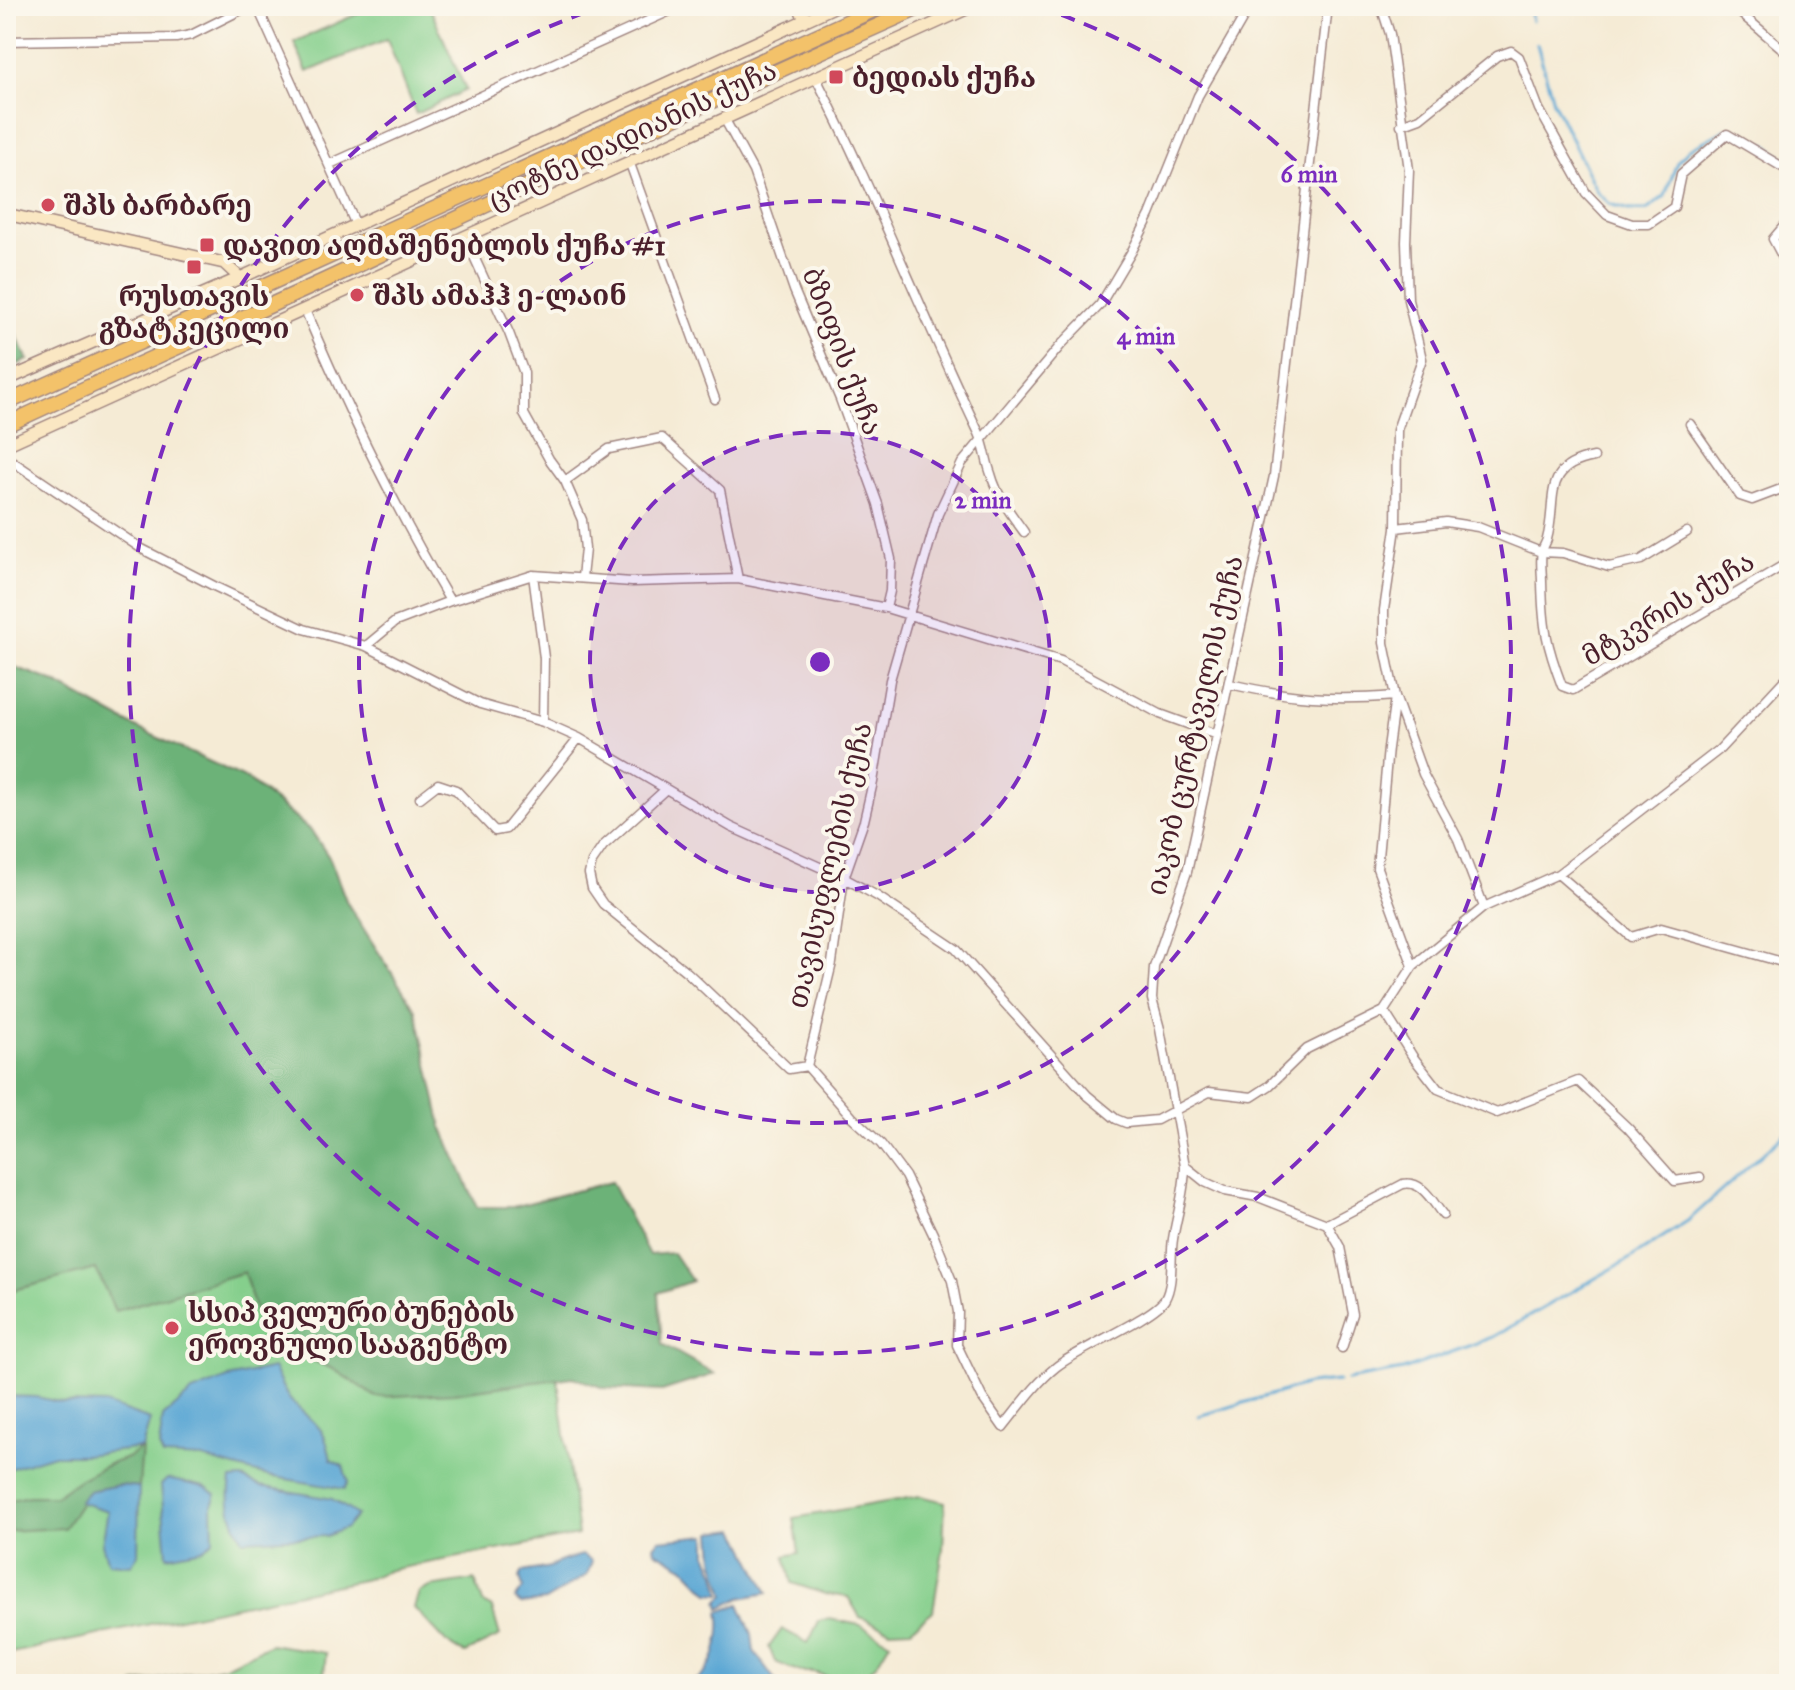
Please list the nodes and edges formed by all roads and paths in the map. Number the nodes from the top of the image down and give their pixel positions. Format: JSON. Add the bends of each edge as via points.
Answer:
{"nodes":[{"id":1,"x":249,"y":6,"type":"edge"},
{"id":2,"x":257,"y":6,"type":"edge"},
{"id":3,"x":681,"y":6,"type":"edge"},
{"id":4,"x":799,"y":6,"type":"edge"},
{"id":5,"x":836,"y":6,"type":"edge"},
{"id":6,"x":882,"y":6,"type":"edge"},
{"id":7,"x":923,"y":6,"type":"edge"},
{"id":8,"x":973,"y":6,"type":"edge"},
{"id":9,"x":1250,"y":6,"type":"edge"},
{"id":10,"x":1328,"y":6,"type":"edge"},
{"id":11,"x":1381,"y":6,"type":"edge"},
{"id":12,"x":1732,"y":6,"type":"edge"},
{"id":13,"x":805,"y":20,"type":"junction"},
{"id":14,"x":6,"y":41,"type":"edge"},
{"id":15,"x":1789,"y":51,"type":"edge"},
{"id":16,"x":815,"y":76,"type":"junction"},
{"id":17,"x":724,"y":118,"type":"junction"},
{"id":18,"x":1401,"y":125,"type":"junction"},
{"id":19,"x":629,"y":161,"type":"junction"},
{"id":20,"x":330,"y":164,"type":"junction"},
{"id":21,"x":1789,"y":171,"type":"edge"},
{"id":22,"x":6,"y":214,"type":"edge"},
{"id":23,"x":1789,"y":220,"type":"edge"},
{"id":24,"x":356,"y":225,"type":"junction"},
{"id":25,"x":465,"y":237,"type":"junction"},
{"id":26,"x":1789,"y":269,"type":"edge"},
{"id":27,"x":240,"y":278,"type":"junction"},
{"id":28,"x":305,"y":310,"type":"junction"},
{"id":29,"x":6,"y":380,"type":"edge"},
{"id":30,"x":715,"y":399,"type":"dead end"},
{"id":31,"x":6,"y":403,"type":"edge"},
{"id":32,"x":1690,"y":424,"type":"dead end"},
{"id":33,"x":6,"y":425,"type":"edge"},
{"id":34,"x":982,"y":438,"type":"junction"},
{"id":35,"x":6,"y":445,"type":"edge"},
{"id":36,"x":6,"y":457,"type":"edge"},
{"id":37,"x":1594,"y":457,"type":"dead end"},
{"id":38,"x":565,"y":481,"type":"junction"},
{"id":39,"x":1789,"y":486,"type":"edge"},
{"id":40,"x":1396,"y":528,"type":"junction"},
{"id":41,"x":1024,"y":532,"type":"dead end"},
{"id":42,"x":1687,"y":532,"type":"dead end"},
{"id":43,"x":1541,"y":552,"type":"junction"},
{"id":44,"x":1789,"y":562,"type":"edge"},
{"id":45,"x":533,"y":575,"type":"junction"},
{"id":46,"x":582,"y":577,"type":"junction"},
{"id":47,"x":738,"y":579,"type":"junction"},
{"id":48,"x":450,"y":601,"type":"junction"},
{"id":49,"x":886,"y":608,"type":"junction"},
{"id":50,"x":908,"y":616,"type":"junction"},
{"id":51,"x":366,"y":646,"type":"junction"},
{"id":52,"x":1789,"y":675,"type":"edge"},
{"id":53,"x":1230,"y":684,"type":"junction"},
{"id":54,"x":1395,"y":696,"type":"junction"},
{"id":55,"x":543,"y":722,"type":"junction"},
{"id":56,"x":1215,"y":734,"type":"junction"},
{"id":57,"x":579,"y":738,"type":"junction"},
{"id":58,"x":666,"y":789,"type":"junction"},
{"id":59,"x":420,"y":798,"type":"dead end"},
{"id":60,"x":1558,"y":874,"type":"junction"},
{"id":61,"x":844,"y":878,"type":"junction"},
{"id":62,"x":1484,"y":907,"type":"junction"},
{"id":63,"x":1789,"y":964,"type":"edge"},
{"id":64,"x":1413,"y":966,"type":"junction"},
{"id":65,"x":1384,"y":1011,"type":"junction"},
{"id":66,"x":807,"y":1066,"type":"junction"},
{"id":67,"x":1174,"y":1110,"type":"junction"},
{"id":68,"x":1185,"y":1166,"type":"junction"},
{"id":69,"x":1700,"y":1177,"type":"dead end"},
{"id":70,"x":1443,"y":1215,"type":"dead end"},
{"id":71,"x":1327,"y":1224,"type":"junction"},
{"id":72,"x":1342,"y":1348,"type":"dead end"}],
"edges":[{"from":1,"to":14,"type":"street","via":[[176,38]]},
{"from":2,"to":20,"type":"street"},
{"from":3,"to":20,"type":"street"},
{"from":4,"to":13,"type":"street"},
{"from":5,"to":13,"type":"street","name":"ცოტნე დადიანის ქუჩა"},
{"from":6,"to":31,"type":"highway"},
{"from":7,"to":33,"type":"highway"},
{"from":8,"to":16,"type":"street","name":"ცოტნე დადიანის ქუჩა"},
{"from":9,"to":34,"type":"street","name":"თავისუფლების ქუჩა","via":[[1198,96],[1150,215],[1100,305]]},
{"from":10,"to":53,"type":"street","name":"იაკობ ცურტაველის ქუჩა","via":[[1274,476]]},
{"from":11,"to":18,"type":"street","via":[[1390,34]]},
{"from":12,"to":15,"type":"street"},
{"from":13,"to":24,"type":"street","name":"ცოტნე დადიანის ქუჩა"},
{"from":16,"to":17,"type":"street","name":"ცოტნე დადიანის ქუჩა"},
{"from":16,"to":34,"type":"street"},
{"from":17,"to":19,"type":"street","name":"ცოტნე დადიანის ქუჩა"},
{"from":17,"to":49,"type":"street","name":"ბზიფის ქუჩა","via":[[753,171],[878,504],[891,559]]},
{"from":18,"to":21,"type":"street","via":[[1420,118],[1497,56],[1511,51],[1519,57],[1539,109],[1586,193],[1607,215],[1649,224],[1674,207],[1681,174],[1727,134]]},
{"from":18,"to":40,"type":"street","via":[[1409,170],[1408,300],[1422,359],[1397,430]]},
{"from":19,"to":25,"type":"street","name":"ცოტნე დადიანის ქუჩა"},
{"from":19,"to":30,"type":"street"},
{"from":20,"to":24,"type":"street"},
{"from":22,"to":27,"type":"street","via":[[224,263]]},
{"from":23,"to":26,"type":"street","via":[[1773,239]]},
{"from":24,"to":27,"type":"street","name":"ცოტნე დადიანის ქუჩა"},
{"from":25,"to":28,"type":"street","name":"ცოტნე დადიანის ქუჩა"},
{"from":25,"to":38,"type":"street","via":[[524,373],[524,414]]},
{"from":27,"to":29,"type":"street","name":"ცოტნე დადიანის ქუჩა"},
{"from":28,"to":35,"type":"street","name":"ცოტნე დადიანის ქუჩა"},
{"from":28,"to":48,"type":"street","via":[[420,551]]},
{"from":32,"to":39,"type":"street","via":[[1740,496],[1752,500]]},
{"from":34,"to":41,"type":"street","via":[[991,477]]},
{"from":34,"to":50,"type":"street","name":"თავისუფლების ქუჩა","via":[[962,463],[938,514]]},
{"from":36,"to":51,"type":"street","via":[[142,549],[304,629]]},
{"from":37,"to":43,"type":"street","via":[[1563,470],[1552,489]]},
{"from":38,"to":46,"type":"street","via":[[582,520]]},
{"from":38,"to":47,"type":"street","via":[[609,449],[662,438],[720,490]]},
{"from":40,"to":43,"type":"street","via":[[1446,522],[1478,527]]},
{"from":40,"to":54,"type":"street","via":[[1384,610]]},
{"from":42,"to":43,"type":"street","via":[[1641,560],[1609,567]]},
{"from":43,"to":44,"type":"street","name":"მტკვრის ქუჩა","via":[[1547,646],[1562,686],[1573,690]]},
{"from":45,"to":46,"type":"street"},
{"from":45,"to":48,"type":"street"},
{"from":45,"to":55,"type":"street","via":[[544,658]]},
{"from":46,"to":47,"type":"street","via":[[632,582]]},
{"from":47,"to":49,"type":"street"},
{"from":48,"to":51,"type":"street","via":[[395,622]]},
{"from":49,"to":50,"type":"street"},
{"from":50,"to":56,"type":"street","via":[[1061,661],[1160,714]]},
{"from":50,"to":61,"type":"street","name":"თავისუფლების ქუჩა","via":[[890,680],[864,821]]},
{"from":51,"to":55,"type":"street","via":[[480,704]]},
{"from":52,"to":60,"type":"street","via":[[1720,749]]},
{"from":53,"to":54,"type":"street","via":[[1307,699]]},
{"from":53,"to":56,"type":"street","name":"იაკობ ცურტაველის ქუჩა"},
{"from":54,"to":62,"type":"street","via":[[1423,774],[1458,839]]},
{"from":54,"to":64,"type":"street","via":[[1377,868]]},
{"from":55,"to":57,"type":"street"},
{"from":56,"to":67,"type":"street","name":"იაკობ ცურტაველის ქუჩა","via":[[1187,872],[1154,967],[1152,999]]},
{"from":57,"to":58,"type":"street"},
{"from":57,"to":59,"type":"street","via":[[506,829],[495,831],[456,790],[438,784]]},
{"from":58,"to":61,"type":"street","via":[[731,827]]},
{"from":58,"to":66,"type":"street","via":[[603,846],[592,862],[592,888],[603,904],[688,973],[789,1069]]},
{"from":60,"to":62,"type":"street"},
{"from":60,"to":63,"type":"street","via":[[1631,937],[1661,928]]},
{"from":61,"to":66,"type":"street","name":"თავისუფლების ქუჩა","via":[[832,963]]},
{"from":61,"to":67,"type":"street","via":[[956,949],[1087,1095],[1116,1119],[1143,1123]]},
{"from":62,"to":64,"type":"street"},
{"from":64,"to":65,"type":"street"},
{"from":65,"to":67,"type":"street","via":[[1307,1049],[1252,1097],[1209,1092]]},
{"from":65,"to":69,"type":"street","via":[[1438,1089],[1497,1113],[1578,1081],[1675,1181]]},
{"from":66,"to":68,"type":"street","via":[[905,1176],[952,1281],[957,1345],[1003,1427],[1057,1366],[1157,1310],[1166,1298]]},
{"from":67,"to":68,"type":"street","name":"იაკობ ცურტაველის ქუჩა"},
{"from":68,"to":71,"type":"street","via":[[1225,1191],[1258,1197]]},
{"from":70,"to":71,"type":"street","via":[[1411,1182]]},
{"from":71,"to":72,"type":"street","via":[[1340,1247],[1353,1314]]}]}
